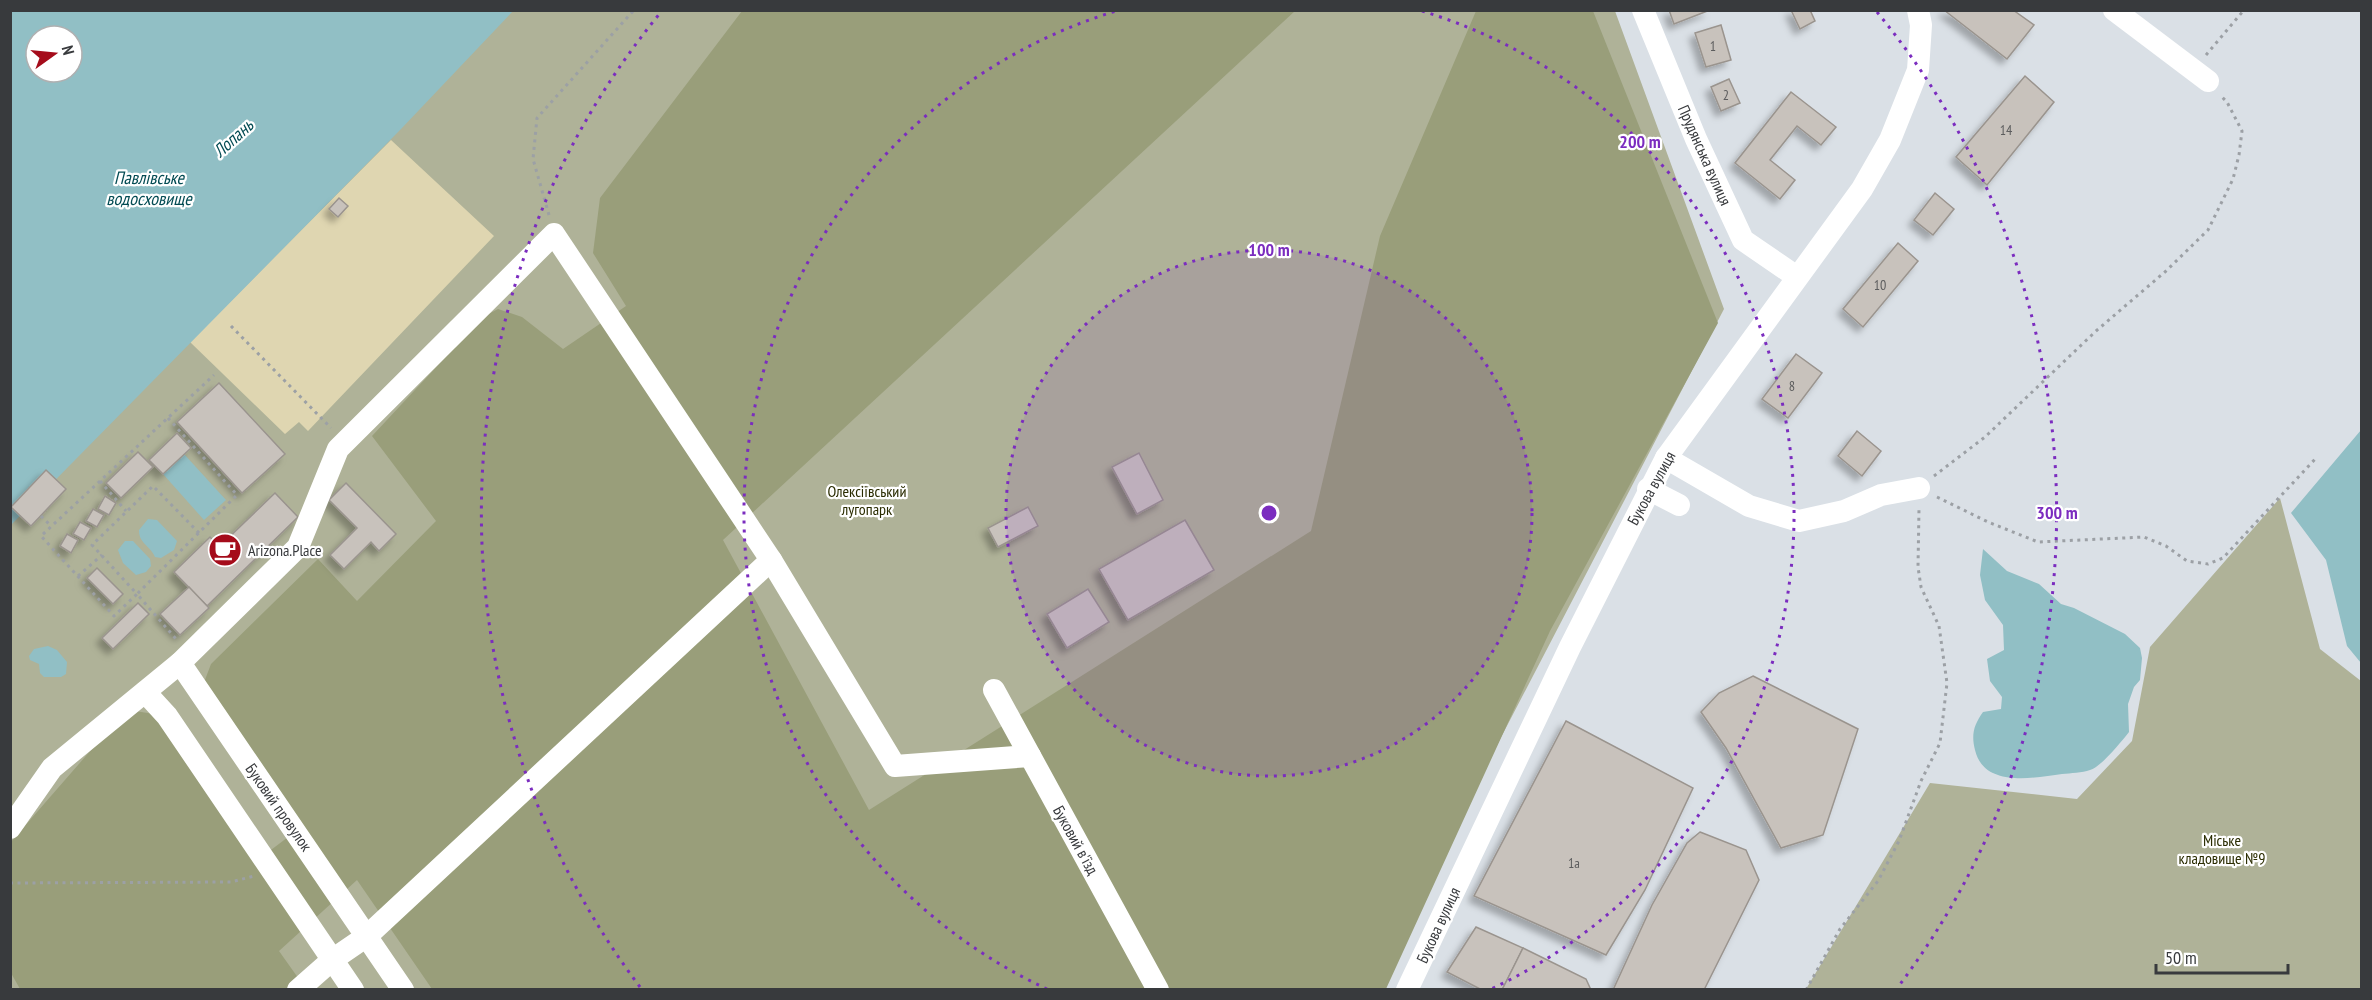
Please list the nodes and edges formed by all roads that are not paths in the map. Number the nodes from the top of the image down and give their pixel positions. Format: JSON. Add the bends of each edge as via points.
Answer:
{"nodes":[{"id":1,"x":1643,"y":10,"type":"edge"},
{"id":2,"x":1918,"y":10,"type":"edge"},
{"id":3,"x":2114,"y":10,"type":"edge"},
{"id":4,"x":2201,"y":75,"type":"road end"},
{"id":5,"x":1797,"y":277,"type":"junction"},
{"id":6,"x":1666,"y":458,"type":"junction"},
{"id":7,"x":1919,"y":488,"type":"road end"},
{"id":8,"x":1648,"y":489,"type":"junction"},
{"id":9,"x":1679,"y":505,"type":"dead end"},
{"id":10,"x":771,"y":560,"type":"junction"},
{"id":11,"x":184,"y":658,"type":"junction"},
{"id":12,"x":994,"y":690,"type":"dead end"},
{"id":13,"x":145,"y":692,"type":"junction"},
{"id":14,"x":1030,"y":756,"type":"junction"},
{"id":15,"x":10,"y":828,"type":"edge"},
{"id":16,"x":367,"y":936,"type":"junction"},
{"id":17,"x":332,"y":960,"type":"junction"},
{"id":18,"x":298,"y":990,"type":"edge"},
{"id":19,"x":353,"y":990,"type":"edge"},
{"id":20,"x":403,"y":990,"type":"edge"},
{"id":21,"x":1158,"y":990,"type":"edge"},
{"id":22,"x":1407,"y":990,"type":"edge"}],
"edges":[{"from":1,"to":5,"type":"street","name":"Прудянська вулиця","via":[[1696,140],[1743,240]]},
{"from":2,"to":5,"type":"street","name":"Букова вулиця","via":[[1918,70],[1890,140],[1862,189]]},
{"from":3,"to":4,"type":"street"},
{"from":5,"to":6,"type":"street","name":"Букова вулиця"},
{"from":6,"to":7,"type":"street","via":[[1749,506],[1799,521],[1844,511],[1881,495]]},
{"from":6,"to":8,"type":"street","name":"Букова вулиця"},
{"from":8,"to":9,"type":"street"},
{"from":8,"to":22,"type":"street","name":"Букова вулиця"},
{"from":10,"to":11,"type":"street","via":[[554,234],[338,449],[298,547]]},
{"from":10,"to":14,"type":"street","via":[[895,766]]},
{"from":10,"to":16,"type":"street"},
{"from":11,"to":13,"type":"street"},
{"from":11,"to":16,"type":"street","name":"Буковий провулок"},
{"from":12,"to":14,"type":"street","name":"Буковий в'їзд"},
{"from":13,"to":15,"type":"street","via":[[52,768]]},
{"from":13,"to":17,"type":"street","via":[[167,716]]},
{"from":14,"to":21,"type":"street","name":"Буковий в'їзд"},
{"from":16,"to":17,"type":"street"},
{"from":16,"to":20,"type":"street","name":"Буковий провулок"},
{"from":17,"to":18,"type":"street"},
{"from":17,"to":19,"type":"street"}]}
